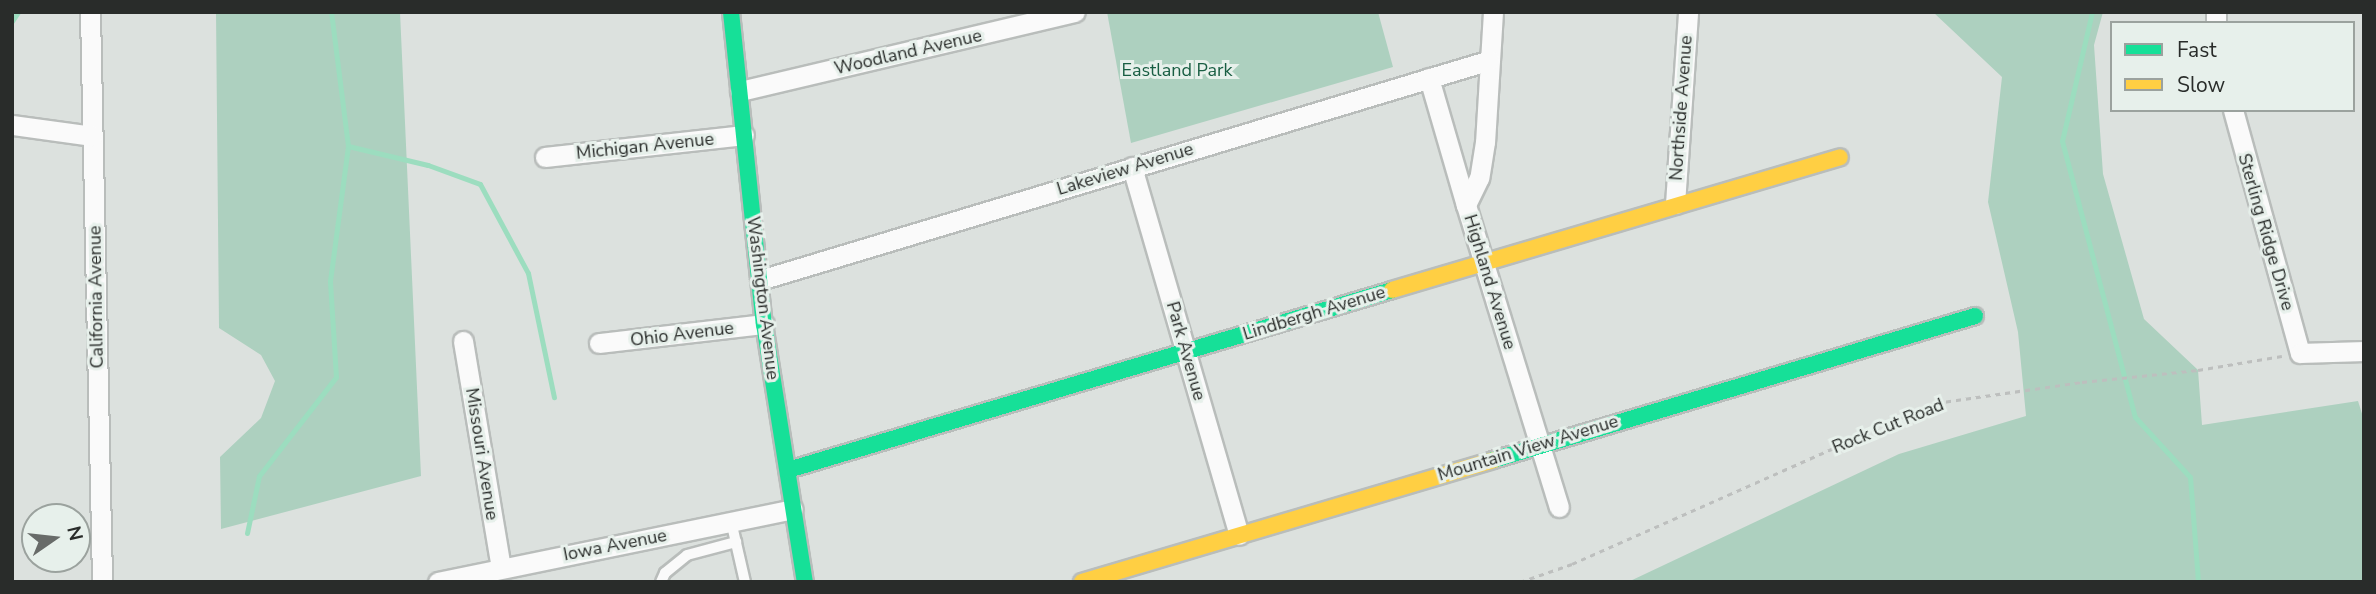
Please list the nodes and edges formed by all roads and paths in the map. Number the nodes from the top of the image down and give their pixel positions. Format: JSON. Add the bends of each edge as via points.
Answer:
{"nodes":[{"id":1,"x":90,"y":12,"type":"edge"},
{"id":2,"x":731,"y":12,"type":"edge"},
{"id":3,"x":1075,"y":12,"type":"edge"},
{"id":4,"x":1493,"y":12,"type":"edge"},
{"id":5,"x":1688,"y":12,"type":"edge"},
{"id":6,"x":1490,"y":60,"type":"junction"},
{"id":7,"x":1429,"y":78,"type":"junction"},
{"id":8,"x":740,"y":91,"type":"junction"},
{"id":9,"x":2234,"y":112,"type":"edge"},
{"id":10,"x":12,"y":125,"type":"edge"},
{"id":11,"x":744,"y":135,"type":"junction"},
{"id":12,"x":92,"y":136,"type":"junction"},
{"id":13,"x":545,"y":157,"type":"dead end"},
{"id":14,"x":1840,"y":157,"type":"dead end"},
{"id":15,"x":1132,"y":167,"type":"junction"},
{"id":16,"x":1675,"y":204,"type":"junction"},
{"id":17,"x":1466,"y":205,"type":"junction"},
{"id":18,"x":1485,"y":262,"type":"junction"},
{"id":19,"x":760,"y":281,"type":"junction"},
{"id":20,"x":1975,"y":316,"type":"dead end"},
{"id":21,"x":764,"y":324,"type":"junction"},
{"id":22,"x":463,"y":341,"type":"dead end"},
{"id":23,"x":599,"y":343,"type":"dead end"},
{"id":24,"x":1186,"y":351,"type":"junction"},
{"id":25,"x":2364,"y":351,"type":"edge"},
{"id":26,"x":2300,"y":353,"type":"junction"},
{"id":27,"x":1539,"y":445,"type":"junction"},
{"id":28,"x":788,"y":470,"type":"junction"},
{"id":29,"x":1559,"y":507,"type":"dead end"},
{"id":30,"x":793,"y":509,"type":"junction"},
{"id":31,"x":731,"y":521,"type":"junction"},
{"id":32,"x":1239,"y":535,"type":"junction"},
{"id":33,"x":736,"y":542,"type":"junction"},
{"id":34,"x":501,"y":568,"type":"junction"},
{"id":35,"x":102,"y":582,"type":"edge"},
{"id":36,"x":438,"y":582,"type":"edge"},
{"id":37,"x":661,"y":582,"type":"edge"},
{"id":38,"x":745,"y":582,"type":"edge"},
{"id":39,"x":805,"y":582,"type":"edge"},
{"id":40,"x":1082,"y":582,"type":"edge"},
{"id":41,"x":1520,"y":582,"type":"edge"}],
"edges":[{"from":1,"to":12,"type":"street","name":"California Avenue"},
{"from":2,"to":8,"type":"street","name":"Washington Avenue"},
{"from":3,"to":8,"type":"street","name":"Woodland Avenue"},
{"from":4,"to":6,"type":"street","name":"Highland Avenue"},
{"from":5,"to":16,"type":"street","name":"Northside Avenue"},
{"from":6,"to":7,"type":"street","name":"Lakeview Avenue"},
{"from":6,"to":17,"type":"street","name":"Highland Avenue","via":[[1479,178]]},
{"from":7,"to":15,"type":"street","name":"Lakeview Avenue"},
{"from":7,"to":17,"type":"street"},
{"from":8,"to":11,"type":"street","name":"Washington Avenue"},
{"from":9,"to":26,"type":"street","name":"Sterling Ridge Drive"},
{"from":10,"to":12,"type":"street"},
{"from":11,"to":13,"type":"street","name":"Michigan Avenue"},
{"from":11,"to":19,"type":"street","name":"Washington Avenue"},
{"from":12,"to":35,"type":"street","name":"California Avenue"},
{"from":14,"to":16,"type":"street","name":"Lindbergh Avenue"},
{"from":15,"to":19,"type":"street","name":"Lakeview Avenue"},
{"from":15,"to":24,"type":"street","name":"Park Avenue"},
{"from":16,"to":18,"type":"street","name":"Lindbergh Avenue"},
{"from":17,"to":18,"type":"street","name":"Highland Avenue"},
{"from":18,"to":24,"type":"street","name":"Lindbergh Avenue"},
{"from":18,"to":27,"type":"street","name":"Highland Avenue"},
{"from":19,"to":21,"type":"street","name":"Washington Avenue"},
{"from":20,"to":27,"type":"street","name":"Mountain View Avenue"},
{"from":21,"to":23,"type":"street","name":"Ohio Avenue"},
{"from":21,"to":28,"type":"street","name":"Washington Avenue"},
{"from":22,"to":34,"type":"street","name":"Missouri Avenue"},
{"from":24,"to":28,"type":"street","name":"Lindbergh Avenue"},
{"from":24,"to":32,"type":"street","name":"Park Avenue"},
{"from":25,"to":26,"type":"street"},
{"from":26,"to":41,"type":"path","name":"Rock Cut Road","via":[[1936,403],[1572,564]]},
{"from":27,"to":29,"type":"street","name":"Highland Avenue"},
{"from":27,"to":32,"type":"street","name":"Mountain View Avenue"},
{"from":28,"to":30,"type":"street","name":"Washington Avenue"},
{"from":30,"to":31,"type":"street","name":"Iowa Avenue"},
{"from":30,"to":39,"type":"street","name":"Washington Avenue"},
{"from":31,"to":33,"type":"lane"},
{"from":31,"to":34,"type":"street","name":"Iowa Avenue"},
{"from":32,"to":40,"type":"street","name":"Mountain View Avenue"},
{"from":33,"to":37,"type":"lane","via":[[687,555]]},
{"from":33,"to":38,"type":"lane"},
{"from":34,"to":36,"type":"street","name":"Iowa Avenue"}]}
